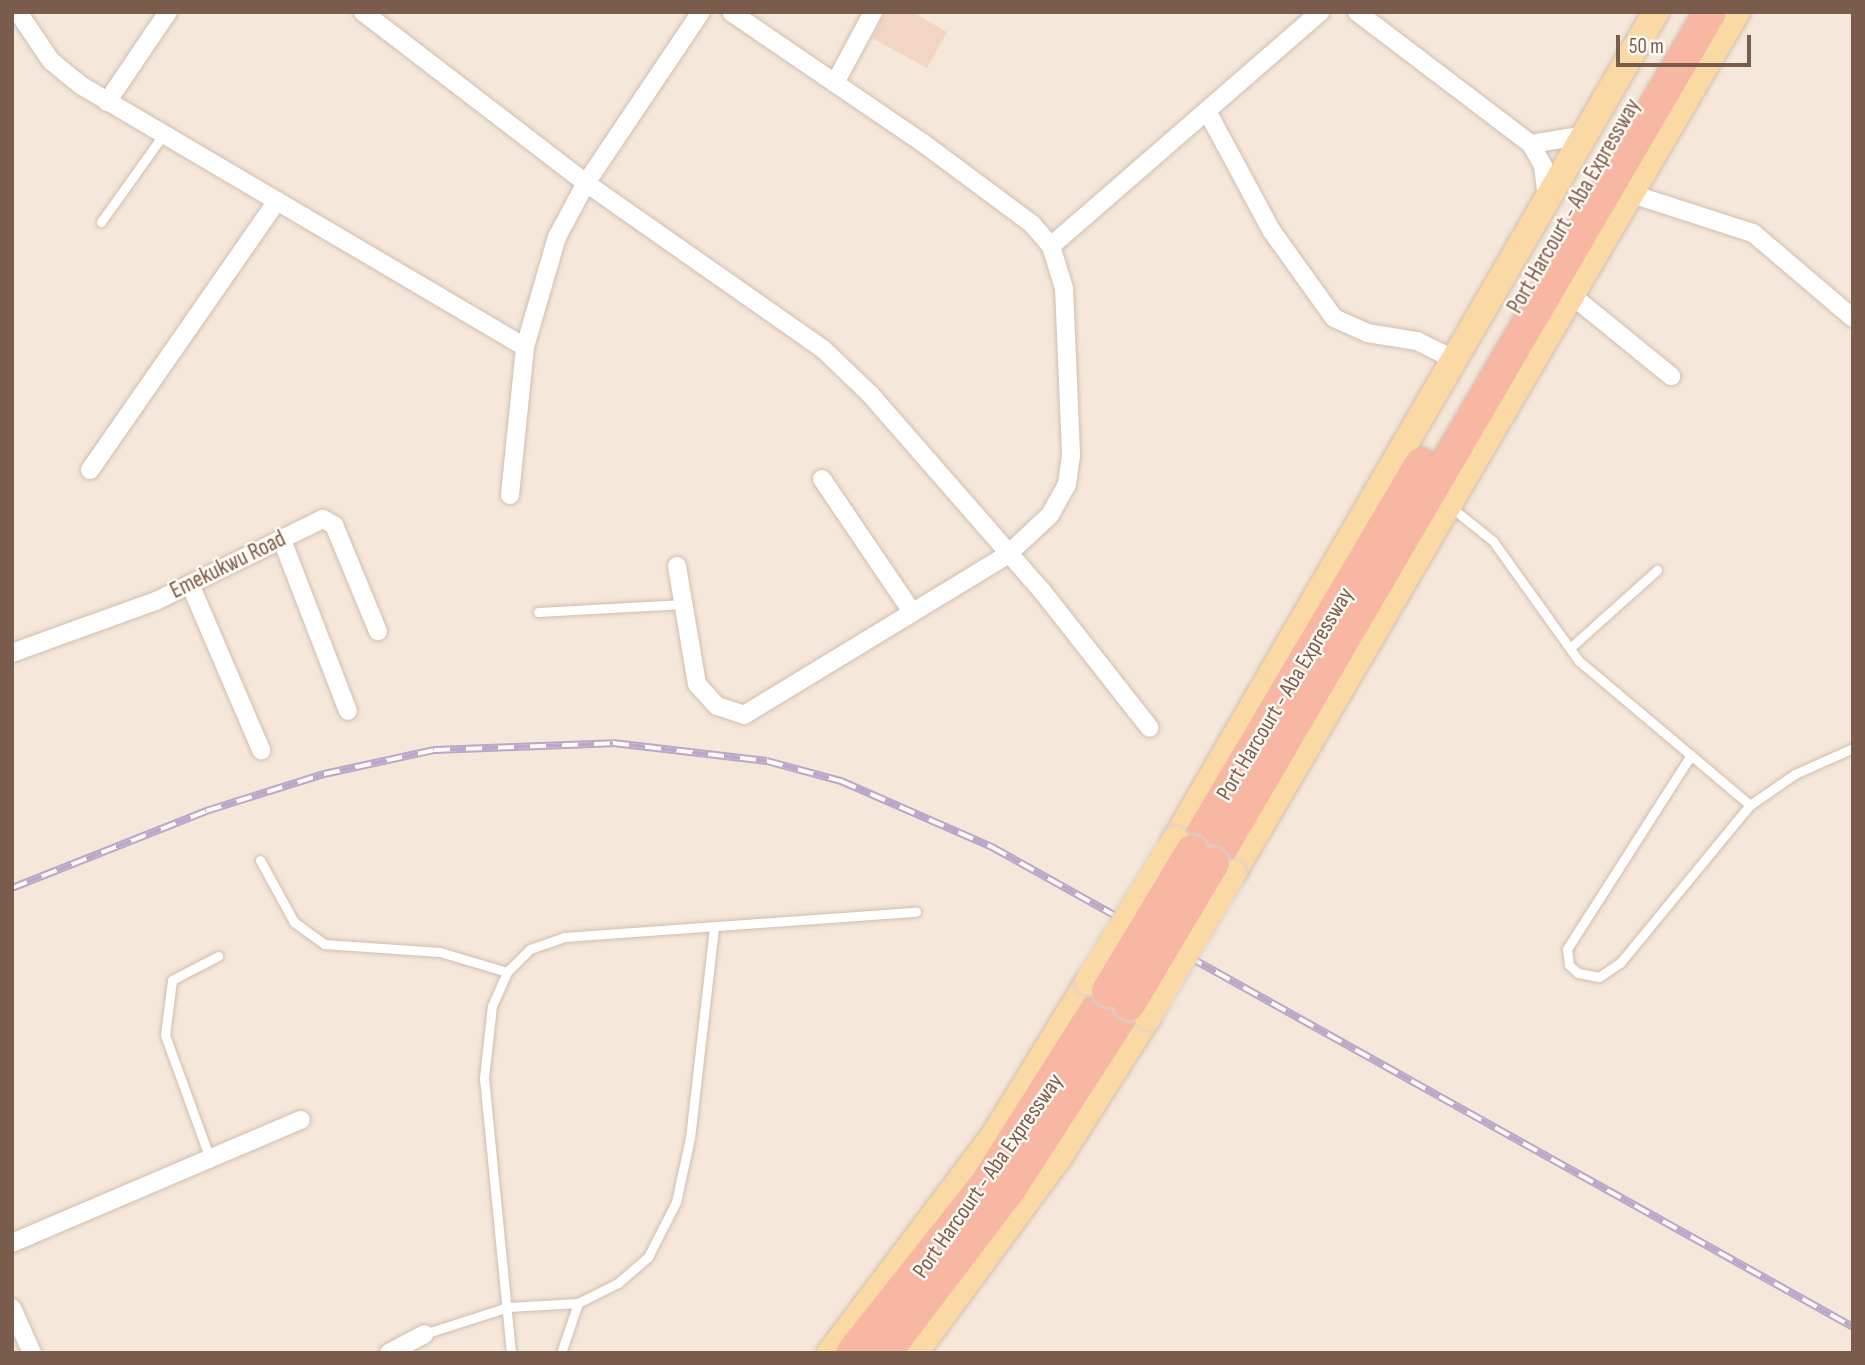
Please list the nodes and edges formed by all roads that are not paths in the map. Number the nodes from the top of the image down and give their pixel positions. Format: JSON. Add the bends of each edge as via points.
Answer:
{"nodes":[{"id":1,"x":18,"y":12,"type":"edge"},
{"id":2,"x":168,"y":12,"type":"edge"},
{"id":3,"x":363,"y":12,"type":"edge"},
{"id":4,"x":701,"y":12,"type":"edge"},
{"id":5,"x":731,"y":12,"type":"edge"},
{"id":6,"x":873,"y":12,"type":"edge"},
{"id":7,"x":1320,"y":12,"type":"edge"},
{"id":8,"x":1357,"y":12,"type":"edge"},
{"id":9,"x":1656,"y":12,"type":"edge"},
{"id":10,"x":1685,"y":12,"type":"edge"},
{"id":11,"x":1710,"y":12,"type":"edge"},
{"id":12,"x":1737,"y":12,"type":"edge"},
{"id":13,"x":835,"y":83,"type":"junction"},
{"id":14,"x":107,"y":102,"type":"junction"},
{"id":15,"x":1207,"y":111,"type":"junction"},
{"id":16,"x":163,"y":135,"type":"junction"},
{"id":17,"x":1586,"y":135,"type":"junction"},
{"id":18,"x":1531,"y":144,"type":"junction"},
{"id":19,"x":586,"y":183,"type":"junction"},
{"id":20,"x":1635,"y":195,"type":"junction"},
{"id":21,"x":277,"y":201,"type":"junction"},
{"id":22,"x":1547,"y":202,"type":"junction"},
{"id":23,"x":101,"y":222,"type":"dead end"},
{"id":24,"x":1052,"y":246,"type":"junction"},
{"id":25,"x":1575,"y":298,"type":"junction"},
{"id":26,"x":1853,"y":318,"type":"edge"},
{"id":27,"x":526,"y":347,"type":"junction"},
{"id":28,"x":1453,"y":359,"type":"junction"},
{"id":29,"x":1671,"y":376,"type":"dead end"},
{"id":30,"x":90,"y":470,"type":"dead end"},
{"id":31,"x":822,"y":479,"type":"dead end"},
{"id":32,"x":510,"y":495,"type":"dead end"},
{"id":33,"x":1452,"y":508,"type":"junction"},
{"id":34,"x":282,"y":540,"type":"junction"},
{"id":35,"x":1006,"y":556,"type":"junction"},
{"id":36,"x":677,"y":566,"type":"dead end"},
{"id":37,"x":1657,"y":570,"type":"dead end"},
{"id":38,"x":190,"y":584,"type":"junction"},
{"id":39,"x":684,"y":604,"type":"junction"},
{"id":40,"x":538,"y":612,"type":"dead end"},
{"id":41,"x":912,"y":612,"type":"junction"},
{"id":42,"x":378,"y":631,"type":"dead end"},
{"id":43,"x":1570,"y":648,"type":"junction"},
{"id":44,"x":12,"y":653,"type":"edge"},
{"id":45,"x":348,"y":711,"type":"dead end"},
{"id":46,"x":1150,"y":728,"type":"dead end"},
{"id":47,"x":1853,"y":748,"type":"edge"},
{"id":48,"x":261,"y":750,"type":"dead end"},
{"id":49,"x":1691,"y":755,"type":"junction"},
{"id":50,"x":1750,"y":805,"type":"junction"},
{"id":51,"x":1203,"y":857,"type":"junction"},
{"id":52,"x":260,"y":860,"type":"dead end"},
{"id":53,"x":916,"y":912,"type":"dead end"},
{"id":54,"x":714,"y":927,"type":"junction"},
{"id":55,"x":218,"y":956,"type":"dead end"},
{"id":56,"x":507,"y":972,"type":"junction"},
{"id":57,"x":1118,"y":998,"type":"junction"},
{"id":58,"x":301,"y":1120,"type":"dead end"},
{"id":59,"x":209,"y":1156,"type":"junction"},
{"id":60,"x":12,"y":1244,"type":"edge"},
{"id":61,"x":578,"y":1303,"type":"junction"},
{"id":62,"x":508,"y":1307,"type":"junction"},
{"id":63,"x":12,"y":1308,"type":"edge"},
{"id":64,"x":424,"y":1334,"type":"joint"},
{"id":65,"x":32,"y":1353,"type":"edge"},
{"id":66,"x":389,"y":1353,"type":"edge"},
{"id":67,"x":511,"y":1353,"type":"edge"},
{"id":68,"x":561,"y":1353,"type":"edge"},
{"id":69,"x":830,"y":1353,"type":"edge"},
{"id":70,"x":852,"y":1353,"type":"edge"},
{"id":71,"x":885,"y":1353,"type":"edge"},
{"id":72,"x":915,"y":1353,"type":"edge"}],
"edges":[{"from":1,"to":14,"type":"street","via":[[51,61]]},
{"from":2,"to":14,"type":"street"},
{"from":3,"to":19,"type":"street"},
{"from":4,"to":19,"type":"street"},
{"from":5,"to":13,"type":"street"},
{"from":6,"to":13,"type":"street"},
{"from":7,"to":15,"type":"street"},
{"from":8,"to":18,"type":"street"},
{"from":9,"to":17,"type":"main road"},
{"from":10,"to":51,"type":"highway","name":"Port Harcourt - Aba Expressway"},
{"from":11,"to":51,"type":"highway","name":"Port Harcourt - Aba Expressway"},
{"from":12,"to":20,"type":"main road"},
{"from":13,"to":24,"type":"street","via":[[1032,224]]},
{"from":14,"to":16,"type":"street"},
{"from":15,"to":24,"type":"street"},
{"from":15,"to":28,"type":"street","via":[[1271,230],[1334,318],[1367,332],[1417,341]]},
{"from":16,"to":21,"type":"street"},
{"from":16,"to":23,"type":"lane"},
{"from":17,"to":18,"type":"street"},
{"from":17,"to":22,"type":"main road"},
{"from":18,"to":22,"type":"street","via":[[1543,166]]},
{"from":19,"to":27,"type":"street","via":[[557,237]]},
{"from":19,"to":35,"type":"street","via":[[822,349],[870,394]]},
{"from":20,"to":25,"type":"main road"},
{"from":20,"to":26,"type":"street","via":[[1753,233]]},
{"from":21,"to":27,"type":"street"},
{"from":21,"to":30,"type":"street"},
{"from":22,"to":28,"type":"main road"},
{"from":24,"to":35,"type":"street","via":[[1064,288],[1068,484],[1050,514]]},
{"from":25,"to":29,"type":"street"},
{"from":25,"to":33,"type":"main road"},
{"from":27,"to":32,"type":"street"},
{"from":28,"to":51,"type":"main road"},
{"from":31,"to":41,"type":"street"},
{"from":33,"to":43,"type":"lane","via":[[1493,541]]},
{"from":33,"to":51,"type":"main road"},
{"from":34,"to":38,"type":"street","name":"Emekukwu Road"},
{"from":34,"to":42,"type":"street","name":"Emekukwu Road","via":[[323,519],[334,524]]},
{"from":34,"to":45,"type":"street"},
{"from":35,"to":41,"type":"street"},
{"from":35,"to":46,"type":"street","via":[[1116,677]]},
{"from":36,"to":39,"type":"street"},
{"from":37,"to":43,"type":"lane"},
{"from":38,"to":44,"type":"street","name":"Emekukwu Road"},
{"from":38,"to":48,"type":"street"},
{"from":39,"to":40,"type":"lane"},
{"from":39,"to":41,"type":"street","via":[[697,684],[717,706],[744,715]]},
{"from":43,"to":49,"type":"lane"},
{"from":47,"to":50,"type":"lane","via":[[1796,774]]},
{"from":49,"to":50,"type":"lane"},
{"from":49,"to":50,"type":"lane","via":[[1567,948],[1569,965],[1578,973],[1599,977],[1620,963]]},
{"from":51,"to":57,"type":"highway","name":"Port Harcourt - Aba Expressway","bridge":true},
{"from":51,"to":57,"type":"main road","bridge":true},
{"from":52,"to":56,"type":"lane","via":[[294,922],[324,944],[440,952]]},
{"from":53,"to":54,"type":"lane"},
{"from":54,"to":56,"type":"lane","via":[[564,937],[530,949]]},
{"from":54,"to":61,"type":"lane","via":[[690,1138],[676,1202],[648,1257],[618,1283]]},
{"from":55,"to":59,"type":"lane","via":[[173,980],[164,1035]]},
{"from":56,"to":62,"type":"lane","via":[[492,1006],[484,1079]]},
{"from":57,"to":69,"type":"main road","via":[[995,1134]]},
{"from":57,"to":70,"type":"highway","name":"Port Harcourt - Aba Expressway","via":[[973,1203]]},
{"from":57,"to":71,"type":"highway","name":"Port Harcourt - Aba Expressway","via":[[1003,1200]]},
{"from":57,"to":72,"type":"main road","via":[[1061,1154]]},
{"from":58,"to":59,"type":"street"},
{"from":59,"to":60,"type":"street"},
{"from":61,"to":62,"type":"lane"},
{"from":61,"to":68,"type":"lane"},
{"from":62,"to":64,"type":"lane"},
{"from":62,"to":67,"type":"lane"},
{"from":63,"to":65,"type":"street"},
{"from":64,"to":66,"type":"street"}]}
